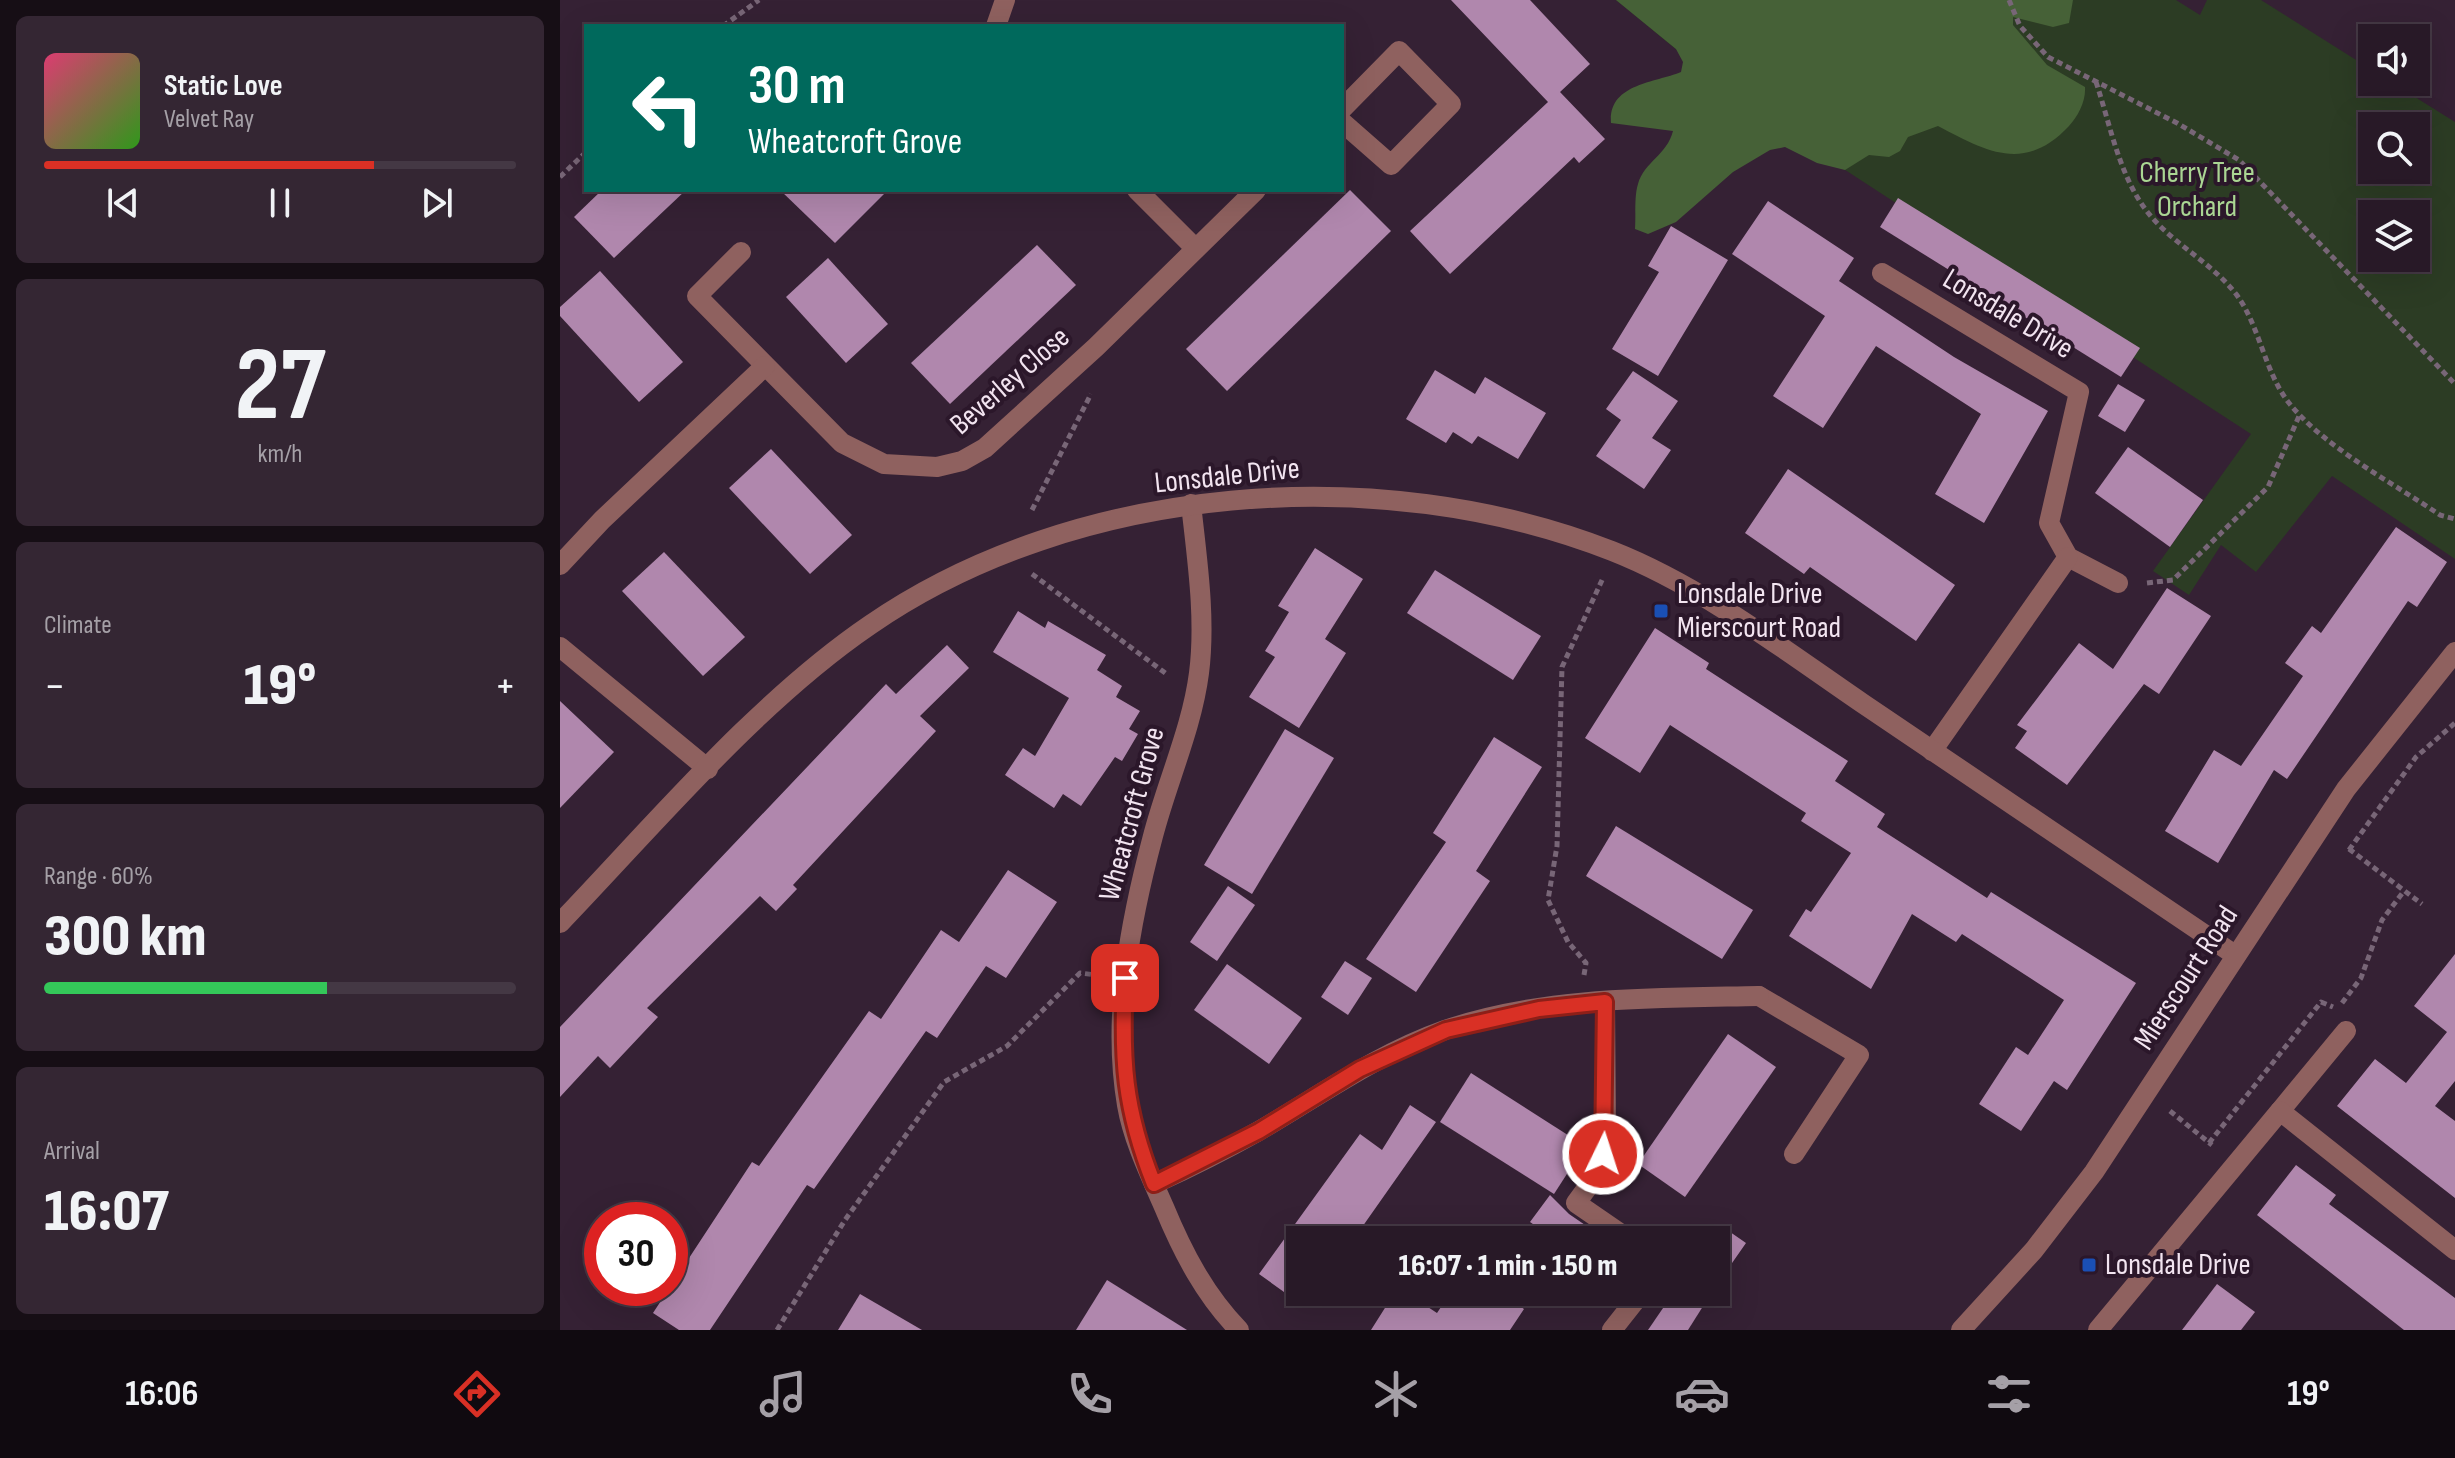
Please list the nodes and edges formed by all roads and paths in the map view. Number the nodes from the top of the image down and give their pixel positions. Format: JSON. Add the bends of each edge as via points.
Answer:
{"nodes":[{"id":1,"x":759,"y":0,"type":"edge"},
{"id":2,"x":1005,"y":0,"type":"edge"},
{"id":3,"x":2009,"y":0,"type":"edge"},
{"id":4,"x":726,"y":24,"type":"edge"},
{"id":5,"x":997,"y":24,"type":"edge"},
{"id":6,"x":2096,"y":81,"type":"junction"},
{"id":7,"x":1344,"y":107,"type":"edge"},
{"id":8,"x":1344,"y":124,"type":"edge"},
{"id":9,"x":584,"y":154,"type":"edge"},
{"id":10,"x":560,"y":177,"type":"edge"},
{"id":11,"x":1139,"y":192,"type":"edge"},
{"id":12,"x":1254,"y":192,"type":"edge"},
{"id":13,"x":1195,"y":248,"type":"junction"},
{"id":14,"x":741,"y":252,"type":"dead end"},
{"id":15,"x":1882,"y":273,"type":"dead end"},
{"id":16,"x":765,"y":366,"type":"junction"},
{"id":17,"x":2455,"y":384,"type":"edge"},
{"id":18,"x":2300,"y":414,"type":"junction"},
{"id":19,"x":1191,"y":504,"type":"junction"},
{"id":20,"x":2455,"y":519,"type":"edge"},
{"id":21,"x":1615,"y":552,"type":"junction"},
{"id":22,"x":2068,"y":557,"type":"junction"},
{"id":23,"x":560,"y":565,"type":"edge"},
{"id":24,"x":2118,"y":583,"type":"joint"},
{"id":25,"x":560,"y":647,"type":"edge"},
{"id":26,"x":2455,"y":652,"type":"edge"},
{"id":27,"x":2455,"y":723,"type":"edge"},
{"id":28,"x":1932,"y":751,"type":"junction"},
{"id":29,"x":708,"y":769,"type":"junction"},
{"id":30,"x":2320,"y":828,"type":"junction"},
{"id":31,"x":2349,"y":850,"type":"junction"},
{"id":32,"x":2404,"y":891,"type":"junction"},
{"id":33,"x":2422,"y":904,"type":"dead end"},
{"id":34,"x":560,"y":923,"type":"edge"},
{"id":35,"x":2235,"y":955,"type":"junction"},
{"id":36,"x":1125,"y":978,"type":"junction"},
{"id":37,"x":1605,"y":1002,"type":"junction"},
{"id":38,"x":1580,"y":1004,"type":"junction"},
{"id":39,"x":2337,"y":1010,"type":"dead end"},
{"id":40,"x":2346,"y":1031,"type":"dead end"},
{"id":41,"x":2147,"y":1093,"type":"junction"},
{"id":42,"x":2280,"y":1111,"type":"junction"},
{"id":43,"x":1794,"y":1154,"type":"dead end"},
{"id":44,"x":2235,"y":1163,"type":"junction"},
{"id":45,"x":1154,"y":1184,"type":"junction"},
{"id":46,"x":1610,"y":1226,"type":"edge"},
{"id":47,"x":2455,"y":1250,"type":"edge"},
{"id":48,"x":1631,"y":1306,"type":"edge"},
{"id":49,"x":777,"y":1330,"type":"edge"},
{"id":50,"x":1239,"y":1330,"type":"edge"},
{"id":51,"x":1612,"y":1330,"type":"edge"},
{"id":52,"x":1961,"y":1330,"type":"edge"},
{"id":53,"x":2098,"y":1330,"type":"edge"}],
"edges":[{"from":1,"to":4,"type":"path"},
{"from":2,"to":5,"type":"street"},
{"from":3,"to":6,"type":"path","via":[[2020,26],[2048,57]]},
{"from":6,"to":17,"type":"path","via":[[2239,160]]},
{"from":6,"to":18,"type":"path","via":[[2115,149],[2133,185],[2158,224],[2207,262],[2237,296],[2269,368]]},
{"from":7,"to":8,"type":"street","via":[[1399,51],[1451,104],[1391,165]]},
{"from":9,"to":10,"type":"path"},
{"from":11,"to":13,"type":"street"},
{"from":12,"to":13,"type":"street","name":"Beverley Close"},
{"from":13,"to":16,"type":"street","name":"Beverley Close","via":[[1023,414],[962,461],[910,468],[861,455],[842,443]]},
{"from":14,"to":16,"type":"street","name":"Beverley Close","via":[[697,296]]},
{"from":15,"to":22,"type":"street","name":"Lonsdale Drive","via":[[2079,392],[2049,523]]},
{"from":16,"to":23,"type":"street"},
{"from":18,"to":20,"type":"path","via":[[2440,515]]},
{"from":18,"to":24,"type":"path","via":[[2268,487],[2179,574],[2165,582]]},
{"from":19,"to":21,"type":"street","name":"Lonsdale Drive","via":[[1268,497],[1374,499],[1510,521]]},
{"from":19,"to":29,"type":"street","name":"Lonsdale Drive","via":[[1043,541],[939,581],[822,662]]},
{"from":19,"to":36,"type":"street","name":"Wheatcroft Grove","via":[[1199,585],[1199,674],[1153,836]]},
{"from":21,"to":28,"type":"street","name":"Lonsdale Drive","via":[[1734,617]]},
{"from":21,"to":38,"type":"path","via":[[1562,667],[1557,846],[1548,900],[1568,942],[1586,963]]},
{"from":22,"to":24,"type":"street"},
{"from":22,"to":28,"type":"street"},
{"from":25,"to":29,"type":"street"},
{"from":26,"to":30,"type":"street","name":"Mierscourt Road"},
{"from":27,"to":31,"type":"path","via":[[2416,757]]},
{"from":28,"to":35,"type":"street","name":"Lonsdale Drive"},
{"from":29,"to":34,"type":"street","name":"Lonsdale Drive"},
{"from":30,"to":31,"type":"path"},
{"from":30,"to":35,"type":"street","name":"Mierscourt Road"},
{"from":31,"to":32,"type":"path"},
{"from":32,"to":33,"type":"path"},
{"from":32,"to":39,"type":"path","via":[[2379,925],[2361,978]]},
{"from":35,"to":41,"type":"street","name":"Mierscourt Road"},
{"from":36,"to":45,"type":"street","name":"Wheatcroft Grove","via":[[1127,1106]]},
{"from":36,"to":49,"type":"path","via":[[1080,973],[1007,1046],[944,1082],[845,1220]]},
{"from":37,"to":38,"type":"street"},
{"from":37,"to":43,"type":"street","via":[[1759,996],[1859,1055]]},
{"from":37,"to":46,"type":"street","via":[[1603,1154],[1598,1173],[1576,1203]]},
{"from":38,"to":45,"type":"street","via":[[1482,1020],[1403,1048]]},
{"from":40,"to":42,"type":"street"},
{"from":41,"to":44,"type":"path"},
{"from":41,"to":52,"type":"street","name":"Mierscourt Road","via":[[2034,1250]]},
{"from":42,"to":44,"type":"street"},
{"from":42,"to":47,"type":"street"},
{"from":44,"to":53,"type":"street"},
{"from":45,"to":50,"type":"street","name":"Wheatcroft Grove","via":[[1193,1269]]},
{"from":48,"to":51,"type":"street"}]}
